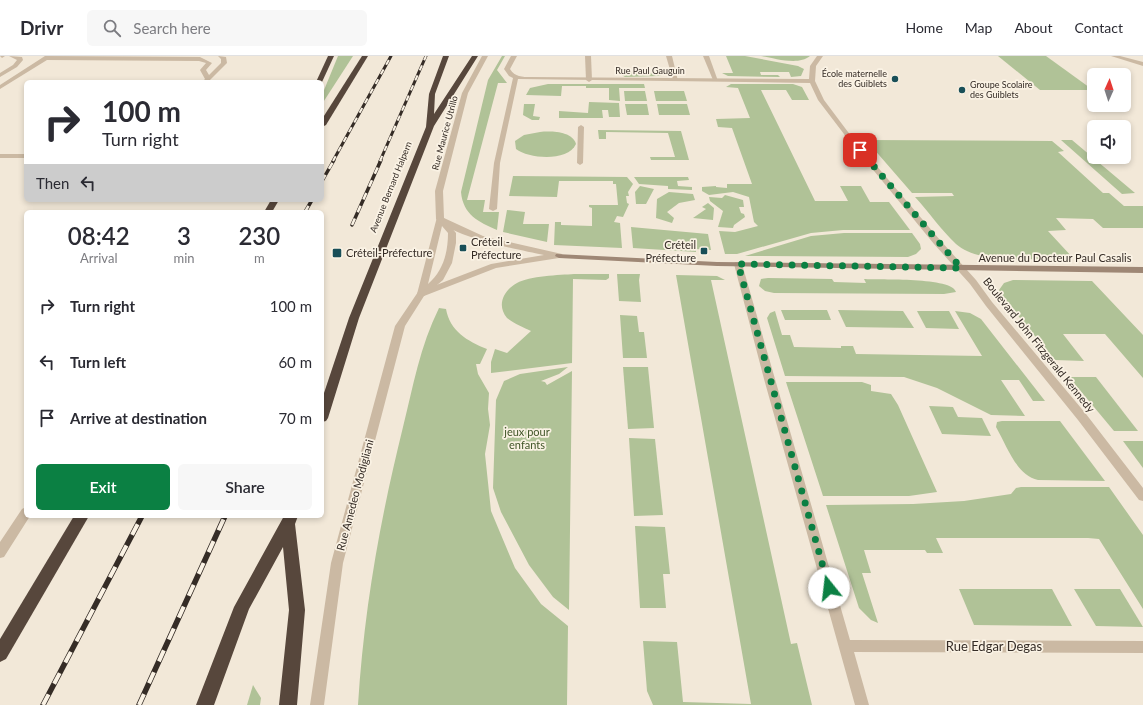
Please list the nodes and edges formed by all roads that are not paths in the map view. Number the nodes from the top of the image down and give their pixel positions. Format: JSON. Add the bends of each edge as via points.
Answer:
{"nodes":[{"id":1,"x":12,"y":56,"type":"edge"},
{"id":2,"x":221,"y":56,"type":"edge"},
{"id":3,"x":331,"y":56,"type":"edge"},
{"id":4,"x":365,"y":56,"type":"edge"},
{"id":5,"x":446,"y":56,"type":"edge"},
{"id":6,"x":475,"y":56,"type":"edge"},
{"id":7,"x":485,"y":56,"type":"edge"},
{"id":8,"x":514,"y":56,"type":"edge"},
{"id":9,"x":588,"y":56,"type":"edge"},
{"id":10,"x":669,"y":56,"type":"edge"},
{"id":11,"x":706,"y":56,"type":"edge"},
{"id":12,"x":820,"y":56,"type":"edge"},
{"id":13,"x":1114,"y":56,"type":"edge"},
{"id":14,"x":47,"y":57,"type":"edge"},
{"id":15,"x":1143,"y":64,"type":"edge"},
{"id":16,"x":0,"y":75,"type":"edge"},
{"id":17,"x":516,"y":78,"type":"junction"},
{"id":18,"x":206,"y":80,"type":"edge"},
{"id":19,"x":320,"y":80,"type":"edge"},
{"id":20,"x":589,"y":80,"type":"junction"},
{"id":21,"x":676,"y":80,"type":"junction"},
{"id":22,"x":716,"y":80,"type":"junction"},
{"id":23,"x":812,"y":81,"type":"junction"},
{"id":24,"x":0,"y":87,"type":"edge"},
{"id":25,"x":324,"y":122,"type":"edge"},
{"id":26,"x":430,"y":127,"type":"junction"},
{"id":27,"x":581,"y":127,"type":"dead end"},
{"id":28,"x":0,"y":156,"type":"edge"},
{"id":29,"x":24,"y":156,"type":"edge"},
{"id":30,"x":580,"y":163,"type":"dead end"},
{"id":31,"x":493,"y":209,"type":"dead end"},
{"id":32,"x":440,"y":219,"type":"junction"},
{"id":33,"x":559,"y":256,"type":"junction"},
{"id":34,"x":738,"y":264,"type":"junction"},
{"id":35,"x":961,"y":268,"type":"junction"},
{"id":36,"x":1143,"y":270,"type":"edge"},
{"id":37,"x":421,"y":294,"type":"junction"},
{"id":38,"x":324,"y":412,"type":"edge"},
{"id":39,"x":1143,"y":497,"type":"edge"},
{"id":40,"x":24,"y":515,"type":"edge"},
{"id":41,"x":81,"y":518,"type":"edge"},
{"id":42,"x":289,"y":520,"type":"edge"},
{"id":43,"x":0,"y":553,"type":"edge"},
{"id":44,"x":845,"y":646,"type":"junction"},
{"id":45,"x":1143,"y":647,"type":"edge"},
{"id":46,"x":0,"y":654,"type":"edge"},
{"id":47,"x":205,"y":705,"type":"edge"},
{"id":48,"x":288,"y":705,"type":"edge"},
{"id":49,"x":317,"y":705,"type":"edge"},
{"id":50,"x":862,"y":705,"type":"edge"}],
"edges":[{"from":1,"to":16,"type":"street","via":[[20,60]]},
{"from":2,"to":18,"type":"street","via":[[224,63]]},
{"from":3,"to":19,"type":"highway"},
{"from":4,"to":25,"type":"highway"},
{"from":5,"to":26,"type":"highway","name":"Avenue Bernard Halpern","via":[[432,94]]},
{"from":6,"to":26,"type":"highway"},
{"from":7,"to":32,"type":"street","name":"Rue Maurice Utrillo","via":[[465,93],[439,191]]},
{"from":8,"to":17,"type":"street","via":[[507,69],[509,74]]},
{"from":9,"to":20,"type":"street"},
{"from":10,"to":21,"type":"street"},
{"from":11,"to":22,"type":"street"},
{"from":12,"to":23,"type":"street","via":[[813,66]]},
{"from":13,"to":15,"type":"street"},
{"from":14,"to":18,"type":"street","via":[[200,59],[209,63],[204,70]]},
{"from":14,"to":24,"type":"street"},
{"from":17,"to":20,"type":"street","name":"Rue Paul Gauguin"},
{"from":17,"to":31,"type":"street","via":[[497,163]]},
{"from":20,"to":21,"type":"street","name":"Rue Paul Gauguin"},
{"from":21,"to":22,"type":"street","name":"Rue Paul Gauguin"},
{"from":22,"to":23,"type":"street","name":"Rue Paul Gauguin"},
{"from":23,"to":35,"type":"street","name":"Boulevard John Fitzgerald Kennedy","via":[[821,100],[849,138]]},
{"from":26,"to":38,"type":"highway","name":"Avenue Bernard Halpern","via":[[354,318]]},
{"from":27,"to":30,"type":"street"},
{"from":28,"to":29,"type":"street"},
{"from":32,"to":33,"type":"street","name":"Avenue du Docteur Paul Casalis","via":[[490,241]]},
{"from":32,"to":37,"type":"street","name":"Rue Maurice Utrillo"},
{"from":32,"to":37,"type":"street","via":[[452,233],[448,263],[440,278]]},
{"from":33,"to":34,"type":"street","name":"Avenue du Docteur Paul Casalis"},
{"from":33,"to":37,"type":"street","name":"Avenue du Docteur Paul Casalis","via":[[494,266]]},
{"from":34,"to":35,"type":"street","name":"Avenue du Docteur Paul Casalis"},
{"from":34,"to":44,"type":"street"},
{"from":35,"to":36,"type":"street","name":"Avenue du Docteur Paul Casalis"},
{"from":35,"to":39,"type":"street","name":"Boulevard John Fitzgerald Kennedy","via":[[1082,417]]},
{"from":37,"to":49,"type":"street","name":"Rue Amedeo Modigliani","via":[[400,326],[337,563]]},
{"from":40,"to":43,"type":"street"},
{"from":41,"to":46,"type":"highway"},
{"from":42,"to":47,"type":"highway","via":[[242,607]]},
{"from":42,"to":48,"type":"highway","via":[[297,610]]},
{"from":44,"to":45,"type":"street","name":"Rue Edgar Degas"},
{"from":44,"to":50,"type":"street"}]}
